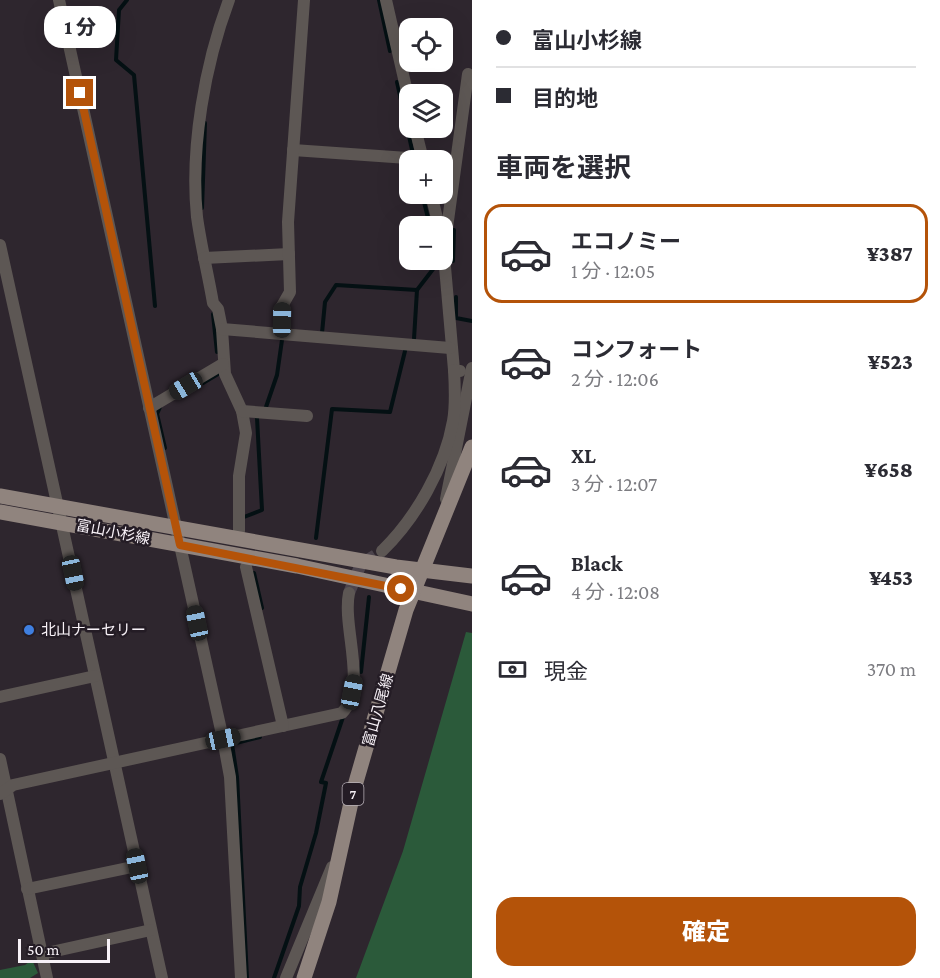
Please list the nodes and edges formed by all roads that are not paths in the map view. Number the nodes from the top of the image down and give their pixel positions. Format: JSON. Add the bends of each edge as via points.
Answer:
{"nodes":[{"id":1,"x":58,"y":0,"type":"edge"},
{"id":2,"x":229,"y":0,"type":"edge"},
{"id":3,"x":304,"y":0,"type":"edge"},
{"id":4,"x":386,"y":0,"type":"edge"},
{"id":5,"x":468,"y":74,"type":"dead end"},
{"id":6,"x":405,"y":84,"type":"edge"},
{"id":7,"x":293,"y":150,"type":"junction"},
{"id":8,"x":399,"y":158,"type":"edge"},
{"id":9,"x":447,"y":216,"type":"edge"},
{"id":10,"x":0,"y":245,"type":"edge"},
{"id":11,"x":289,"y":254,"type":"junction"},
{"id":12,"x":204,"y":258,"type":"junction"},
{"id":13,"x":445,"y":270,"type":"edge"},
{"id":14,"x":222,"y":329,"type":"junction"},
{"id":15,"x":282,"y":334,"type":"junction"},
{"id":16,"x":450,"y":348,"type":"junction"},
{"id":17,"x":223,"y":364,"type":"junction"},
{"id":18,"x":454,"y":370,"type":"junction"},
{"id":19,"x":471,"y":370,"type":"edge"},
{"id":20,"x":149,"y":408,"type":"junction"},
{"id":21,"x":242,"y":411,"type":"junction"},
{"id":22,"x":307,"y":416,"type":"dead end"},
{"id":23,"x":472,"y":447,"type":"edge"},
{"id":24,"x":0,"y":496,"type":"edge"},
{"id":25,"x":59,"y":506,"type":"junction"},
{"id":26,"x":0,"y":512,"type":"edge"},
{"id":27,"x":62,"y":522,"type":"junction"},
{"id":28,"x":175,"y":528,"type":"junction"},
{"id":29,"x":439,"y":530,"type":"junction"},
{"id":30,"x":238,"y":531,"type":"dead end"},
{"id":31,"x":180,"y":545,"type":"junction"},
{"id":32,"x":382,"y":550,"type":"tunnel mouth"},
{"id":33,"x":246,"y":567,"type":"dead end"},
{"id":34,"x":422,"y":568,"type":"junction"},
{"id":35,"x":472,"y":576,"type":"edge"},
{"id":36,"x":413,"y":591,"type":"junction"},
{"id":37,"x":349,"y":593,"type":"tunnel mouth"},
{"id":38,"x":472,"y":604,"type":"edge"},
{"id":39,"x":95,"y":676,"type":"junction"},
{"id":40,"x":0,"y":697,"type":"edge"},
{"id":41,"x":283,"y":726,"type":"junction"},
{"id":42,"x":223,"y":739,"type":"junction"},
{"id":43,"x":0,"y":759,"type":"edge"},
{"id":44,"x":115,"y":764,"type":"junction"},
{"id":45,"x":3,"y":792,"type":"edge"},
{"id":46,"x":339,"y":852,"type":"junction"},
{"id":47,"x":137,"y":866,"type":"junction"},
{"id":48,"x":27,"y":889,"type":"junction"},
{"id":49,"x":151,"y":930,"type":"junction"},
{"id":50,"x":42,"y":954,"type":"junction"},
{"id":51,"x":47,"y":978,"type":"edge"},
{"id":52,"x":162,"y":978,"type":"edge"},
{"id":53,"x":241,"y":978,"type":"edge"},
{"id":54,"x":286,"y":978,"type":"edge"},
{"id":55,"x":304,"y":978,"type":"edge"}],
"edges":[{"from":1,"to":20,"type":"street"},
{"from":2,"to":12,"type":"street","via":[[207,74],[199,133],[197,215]]},
{"from":3,"to":7,"type":"street"},
{"from":4,"to":6,"type":"street"},
{"from":5,"to":9,"type":"street"},
{"from":7,"to":8,"type":"street"},
{"from":7,"to":11,"type":"street"},
{"from":10,"to":25,"type":"street"},
{"from":11,"to":12,"type":"street"},
{"from":11,"to":15,"type":"street","via":[[290,292],[282,306]]},
{"from":12,"to":14,"type":"street"},
{"from":13,"to":16,"type":"street"},
{"from":14,"to":15,"type":"street"},
{"from":14,"to":17,"type":"street"},
{"from":15,"to":16,"type":"street"},
{"from":16,"to":18,"type":"street"},
{"from":17,"to":20,"type":"street"},
{"from":17,"to":21,"type":"street"},
{"from":18,"to":19,"type":"street"},
{"from":18,"to":32,"type":"street","via":[[453,421],[438,469],[417,505]]},
{"from":19,"to":29,"type":"street"},
{"from":20,"to":28,"type":"street"},
{"from":21,"to":22,"type":"street"},
{"from":21,"to":30,"type":"street","via":[[246,445],[239,476]]},
{"from":23,"to":29,"type":"main road","name":"富山八尾線","number":"7"},
{"from":24,"to":25,"type":"main road","name":"富山小杉線"},
{"from":25,"to":27,"type":"street"},
{"from":25,"to":28,"type":"main road","name":"富山小杉線"},
{"from":26,"to":27,"type":"main road","name":"富山小杉線"},
{"from":27,"to":31,"type":"main road","name":"富山小杉線"},
{"from":27,"to":39,"type":"street"},
{"from":28,"to":31,"type":"street"},
{"from":28,"to":34,"type":"main road","name":"富山小杉線","via":[[396,567]]},
{"from":29,"to":34,"type":"main road","name":"富山八尾線","number":"7"},
{"from":31,"to":36,"type":"main road","name":"富山小杉線"},
{"from":31,"to":42,"type":"street"},
{"from":33,"to":41,"type":"street"},
{"from":34,"to":35,"type":"main road","name":"富山小杉線"},
{"from":34,"to":36,"type":"main road","name":"富山八尾線","number":"7"},
{"from":36,"to":38,"type":"main road","name":"富山小杉線"},
{"from":36,"to":46,"type":"main road","name":"富山八尾線","number":"7"},
{"from":37,"to":41,"type":"street","via":[[348,624],[355,677],[349,706],[342,713]]},
{"from":39,"to":40,"type":"street"},
{"from":39,"to":44,"type":"street"},
{"from":41,"to":42,"type":"street"},
{"from":42,"to":44,"type":"street"},
{"from":42,"to":53,"type":"street","via":[[230,777]]},
{"from":43,"to":45,"type":"street"},
{"from":44,"to":45,"type":"street","via":[[14,785]]},
{"from":44,"to":47,"type":"street"},
{"from":45,"to":48,"type":"street"},
{"from":46,"to":54,"type":"street"},
{"from":46,"to":55,"type":"main road","name":"富山八尾線","number":"7"},
{"from":47,"to":48,"type":"street"},
{"from":47,"to":49,"type":"street"},
{"from":48,"to":50,"type":"street"},
{"from":49,"to":50,"type":"street"},
{"from":49,"to":52,"type":"street"},
{"from":50,"to":51,"type":"street"}]}
